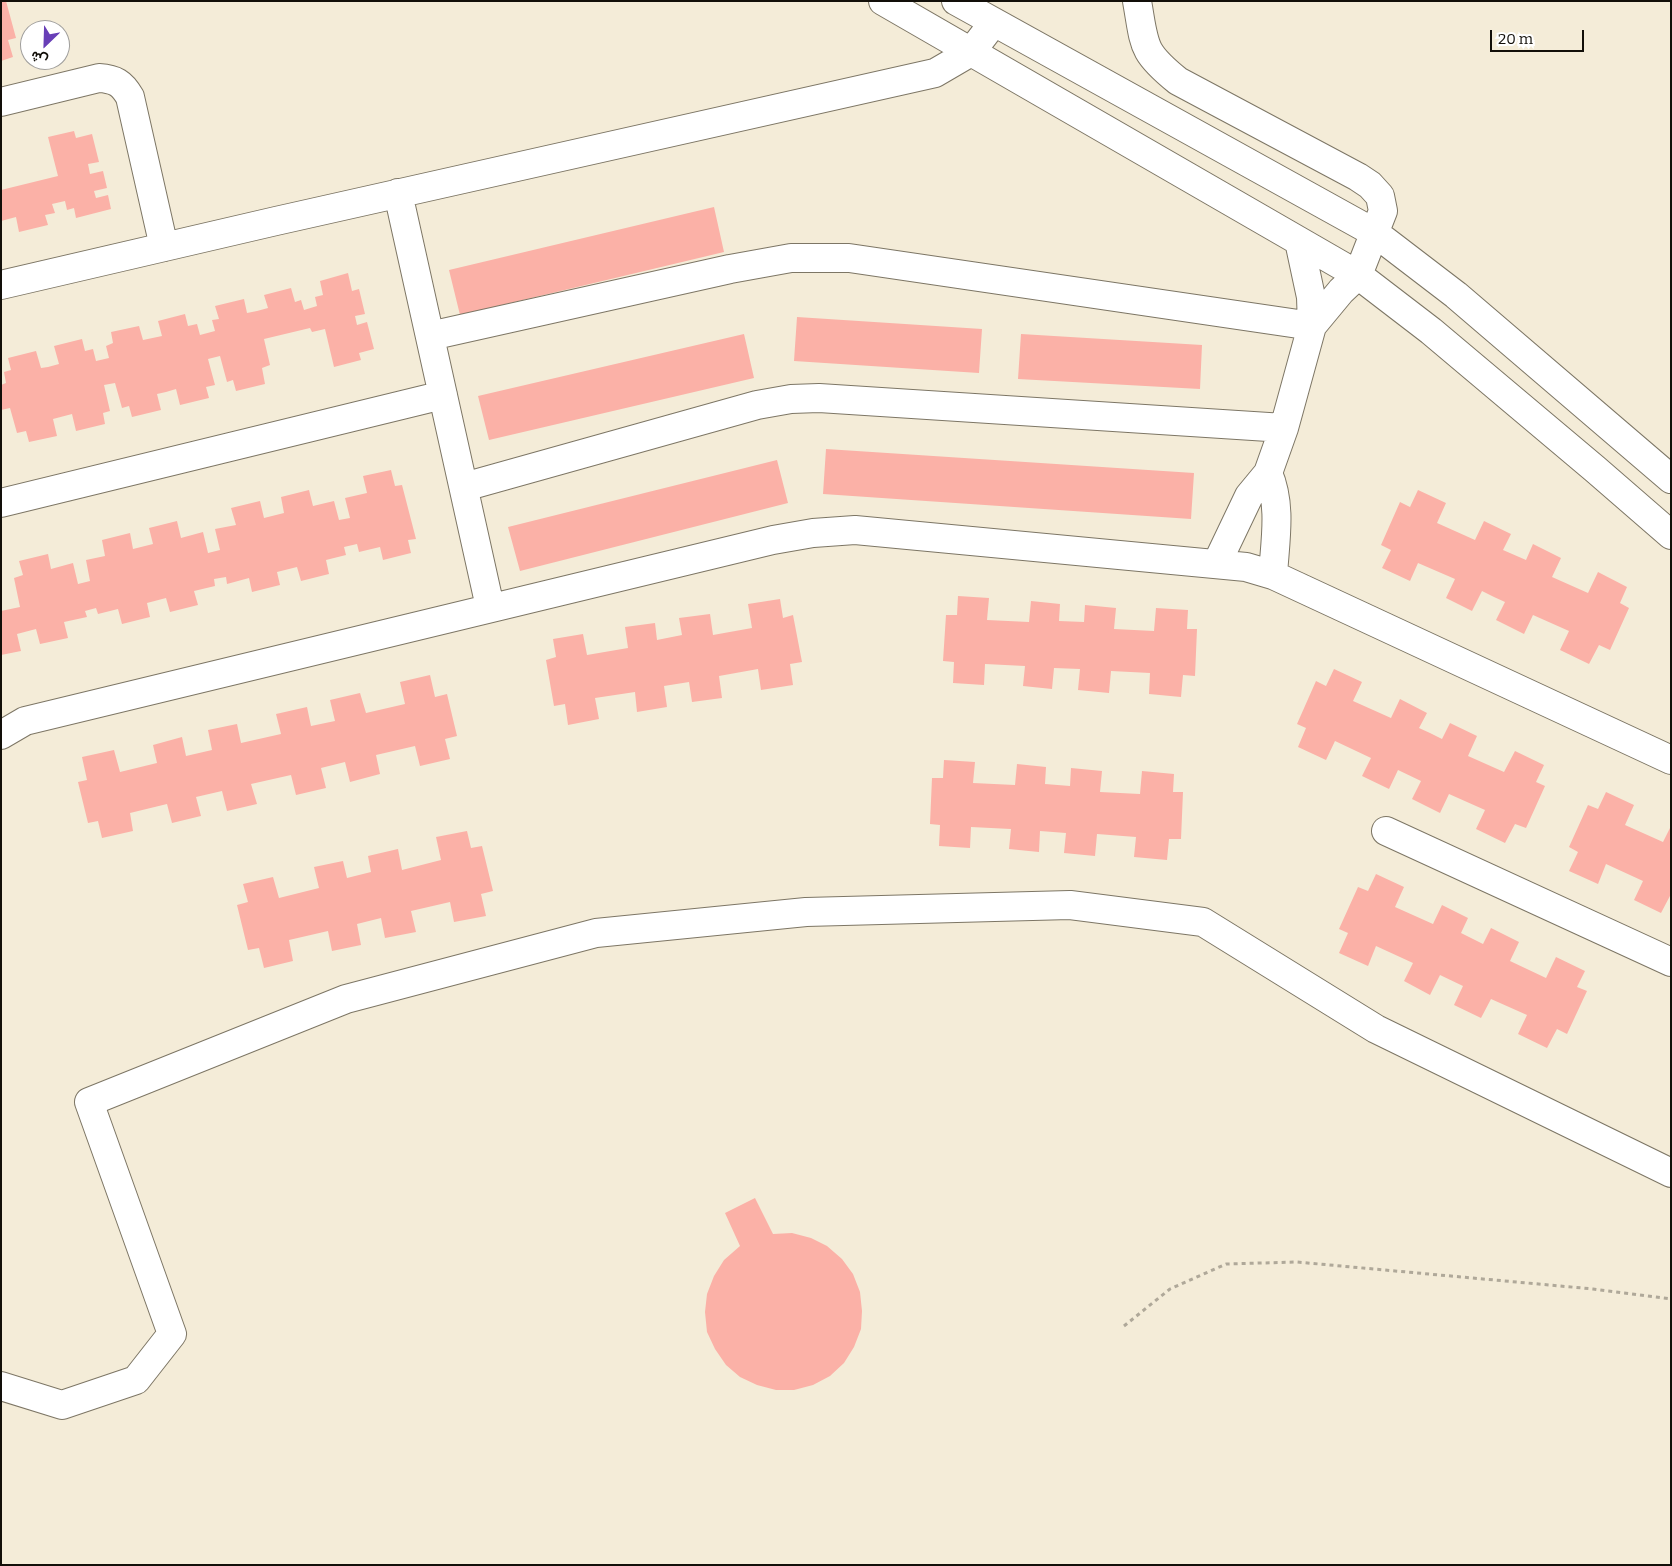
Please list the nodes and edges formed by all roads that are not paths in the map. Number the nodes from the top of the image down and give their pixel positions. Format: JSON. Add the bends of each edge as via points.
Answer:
{"nodes":[{"id":1,"x":883,"y":1,"type":"edge"},
{"id":2,"x":956,"y":1,"type":"edge"},
{"id":3,"x":1137,"y":1,"type":"edge"},
{"id":4,"x":994,"y":22,"type":"junction"},
{"id":5,"x":971,"y":52,"type":"junction"},
{"id":6,"x":1,"y":102,"type":"edge"},
{"id":7,"x":398,"y":194,"type":"junction"},
{"id":8,"x":1375,"y":233,"type":"junction"},
{"id":9,"x":1299,"y":241,"type":"junction"},
{"id":10,"x":164,"y":248,"type":"junction"},
{"id":11,"x":1358,"y":275,"type":"junction"},
{"id":12,"x":1,"y":285,"type":"edge"},
{"id":13,"x":1312,"y":326,"type":"junction"},
{"id":14,"x":430,"y":336,"type":"junction"},
{"id":15,"x":443,"y":395,"type":"junction"},
{"id":16,"x":1284,"y":428,"type":"junction"},
{"id":17,"x":1268,"y":473,"type":"junction"},
{"id":18,"x":1671,"y":478,"type":"edge"},
{"id":19,"x":464,"y":487,"type":"junction"},
{"id":20,"x":1,"y":503,"type":"edge"},
{"id":21,"x":1671,"y":535,"type":"edge"},
{"id":22,"x":1218,"y":563,"type":"junction"},
{"id":23,"x":1273,"y":575,"type":"junction"},
{"id":24,"x":490,"y":607,"type":"junction"},
{"id":25,"x":1,"y":735,"type":"edge"},
{"id":26,"x":1671,"y":760,"type":"edge"},
{"id":27,"x":1386,"y":831,"type":"dead end"},
{"id":28,"x":1671,"y":962,"type":"edge"},
{"id":29,"x":1671,"y":1173,"type":"edge"},
{"id":30,"x":1,"y":1386,"type":"edge"}],
"edges":[{"from":1,"to":5,"type":"street"},
{"from":2,"to":4,"type":"street"},
{"from":3,"to":8,"type":"street","via":[[1146,50],[1156,64],[1178,81],[1370,185],[1380,196],[1383,211]]},
{"from":4,"to":5,"type":"street"},
{"from":4,"to":8,"type":"street"},
{"from":5,"to":7,"type":"street","via":[[935,73]]},
{"from":5,"to":9,"type":"street"},
{"from":6,"to":10,"type":"street","via":[[99,78],[112,79],[123,85],[130,97]]},
{"from":7,"to":10,"type":"street"},
{"from":7,"to":14,"type":"street"},
{"from":8,"to":11,"type":"street"},
{"from":8,"to":18,"type":"street","via":[[1456,295]]},
{"from":9,"to":11,"type":"street"},
{"from":9,"to":13,"type":"street","via":[[1311,297]]},
{"from":10,"to":12,"type":"street"},
{"from":11,"to":13,"type":"street"},
{"from":11,"to":21,"type":"street","via":[[1431,331]]},
{"from":13,"to":14,"type":"street","via":[[849,258],[801,258],[730,268]]},
{"from":13,"to":16,"type":"street"},
{"from":14,"to":15,"type":"street"},
{"from":15,"to":19,"type":"street"},
{"from":15,"to":20,"type":"street"},
{"from":16,"to":17,"type":"street"},
{"from":16,"to":19,"type":"street","via":[[819,398],[791,399],[757,405]]},
{"from":17,"to":22,"type":"street","via":[[1249,496]]},
{"from":17,"to":23,"type":"street","via":[[1277,501]]},
{"from":19,"to":24,"type":"street"},
{"from":22,"to":23,"type":"street"},
{"from":22,"to":24,"type":"street","via":[[855,530],[773,540]]},
{"from":23,"to":26,"type":"street"},
{"from":24,"to":25,"type":"street","via":[[25,721]]},
{"from":27,"to":28,"type":"street"},
{"from":29,"to":30,"type":"street","via":[[1376,1029],[1203,922],[1070,905],[806,912],[596,933],[346,999],[89,1102],[172,1334],[136,1380],[62,1405]]}]}
